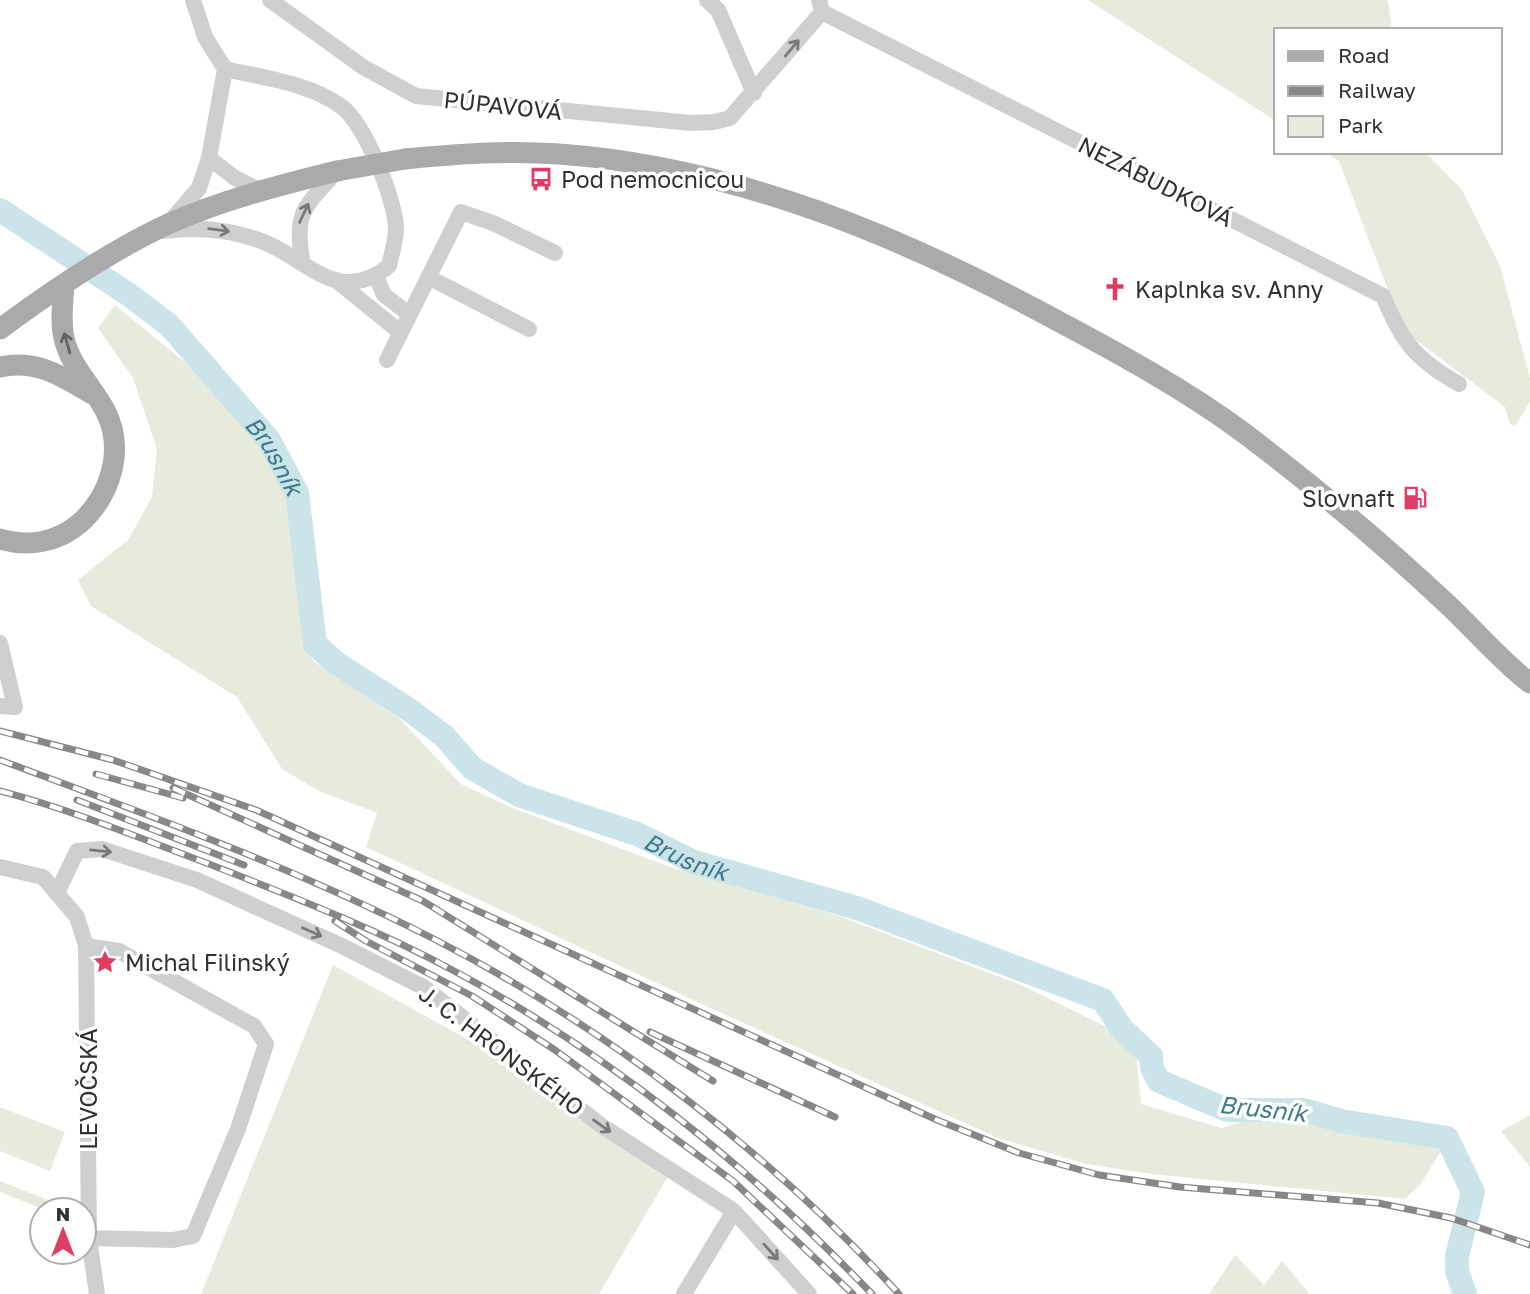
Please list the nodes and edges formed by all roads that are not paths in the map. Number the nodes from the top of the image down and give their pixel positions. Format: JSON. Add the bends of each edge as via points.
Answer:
{"nodes":[{"id":1,"x":193,"y":0,"type":"edge"},
{"id":2,"x":271,"y":0,"type":"edge"},
{"id":3,"x":707,"y":0,"type":"edge"},
{"id":4,"x":820,"y":6,"type":"edge"},
{"id":5,"x":225,"y":69,"type":"junction"},
{"id":6,"x":754,"y":93,"type":"junction"},
{"id":7,"x":209,"y":158,"type":"junction"},
{"id":8,"x":337,"y":171,"type":"junction"},
{"id":9,"x":261,"y":191,"type":"junction"},
{"id":10,"x":159,"y":229,"type":"junction"},
{"id":11,"x":555,"y":253,"type":"dead end"},
{"id":12,"x":303,"y":264,"type":"junction"},
{"id":13,"x":376,"y":276,"type":"junction"},
{"id":14,"x":428,"y":277,"type":"junction"},
{"id":15,"x":337,"y":281,"type":"junction"},
{"id":16,"x":66,"y":283,"type":"junction"},
{"id":17,"x":409,"y":314,"type":"junction"},
{"id":18,"x":0,"y":329,"type":"edge"},
{"id":19,"x":529,"y":329,"type":"dead end"},
{"id":20,"x":400,"y":332,"type":"junction"},
{"id":21,"x":387,"y":360,"type":"dead end"},
{"id":22,"x":0,"y":367,"type":"edge"},
{"id":23,"x":1459,"y":384,"type":"dead end"},
{"id":24,"x":94,"y":395,"type":"junction"},
{"id":25,"x":0,"y":539,"type":"edge"},
{"id":26,"x":0,"y":643,"type":"edge"},
{"id":27,"x":1528,"y":684,"type":"edge"},
{"id":28,"x":0,"y":706,"type":"edge"},
{"id":29,"x":0,"y":867,"type":"edge"},
{"id":30,"x":58,"y":891,"type":"junction"},
{"id":31,"x":86,"y":946,"type":"junction"},
{"id":32,"x":89,"y":1196,"type":"edge"},
{"id":33,"x":734,"y":1211,"type":"junction"},
{"id":34,"x":98,"y":1238,"type":"edge"},
{"id":35,"x":93,"y":1266,"type":"edge"},
{"id":36,"x":97,"y":1294,"type":"edge"},
{"id":37,"x":684,"y":1294,"type":"edge"},
{"id":38,"x":809,"y":1294,"type":"edge"}],
"edges":[{"from":1,"to":5,"type":"street","via":[[205,37]]},
{"from":2,"to":6,"type":"street","name":"PÚPAVOVÁ","via":[[363,67],[416,96],[714,122],[730,118]]},
{"from":3,"to":6,"type":"street","via":[[718,10]]},
{"from":6,"to":4,"type":"street","name":"PÚPAVOVÁ","one_way":true},
{"from":4,"to":23,"type":"street","name":"NEZÁBUDKOVÁ","via":[[1383,296],[1404,342],[1416,356]]},
{"from":5,"to":7,"type":"street"},
{"from":5,"to":13,"type":"street","via":[[318,94],[344,108],[359,128],[382,178],[396,229],[389,266]]},
{"from":7,"to":9,"type":"street"},
{"from":7,"to":10,"type":"street","via":[[199,188]]},
{"from":8,"to":9,"type":"main road"},
{"from":12,"to":8,"type":"street","one_way":true,"via":[[298,239],[304,208]]},
{"from":8,"to":27,"type":"main road","bridge":true,"via":[[477,153],[558,153],[711,177],[834,216],[967,275],[1088,337],[1242,432],[1408,568]]},
{"from":9,"to":10,"type":"main road"},
{"from":10,"to":12,"type":"street","one_way":true,"via":[[234,232],[284,251]]},
{"from":10,"to":16,"type":"main road"},
{"from":11,"to":14,"type":"street","via":[[461,212]]},
{"from":12,"to":15,"type":"street"},
{"from":13,"to":15,"type":"street"},
{"from":13,"to":17,"type":"street","via":[[384,295]]},
{"from":14,"to":17,"type":"street"},
{"from":14,"to":19,"type":"street"},
{"from":15,"to":20,"type":"street"},
{"from":16,"to":18,"type":"main road"},
{"from":24,"to":16,"type":"main road","one_way":true,"via":[[64,338]]},
{"from":17,"to":20,"type":"street"},
{"from":20,"to":21,"type":"street"},
{"from":22,"to":24,"type":"main road","via":[[26,364],[43,368]]},
{"from":24,"to":25,"type":"main road","via":[[112,431],[112,475],[99,502],[70,531],[39,543]]},
{"from":26,"to":28,"type":"street","via":[[15,707]]},
{"from":29,"to":30,"type":"street","via":[[43,877]]},
{"from":30,"to":31,"type":"street","name":"LEVOČSKÁ","via":[[77,917]]},
{"from":30,"to":33,"type":"street","name":"J. C. HRONSKÉHO","one_way":true,"via":[[77,851],[102,849],[197,880],[342,946],[425,988],[602,1126]]},
{"from":31,"to":32,"type":"street","name":"LEVOČSKÁ"},
{"from":31,"to":34,"type":"street","via":[[119,951],[254,1027],[266,1044],[238,1129],[193,1236],[173,1240]]},
{"from":33,"to":37,"type":"street"},
{"from":33,"to":38,"type":"street","name":"J. C. HRONSKÉHO","one_way":true},
{"from":35,"to":36,"type":"street","name":"LEVOČSKÁ"}]}
